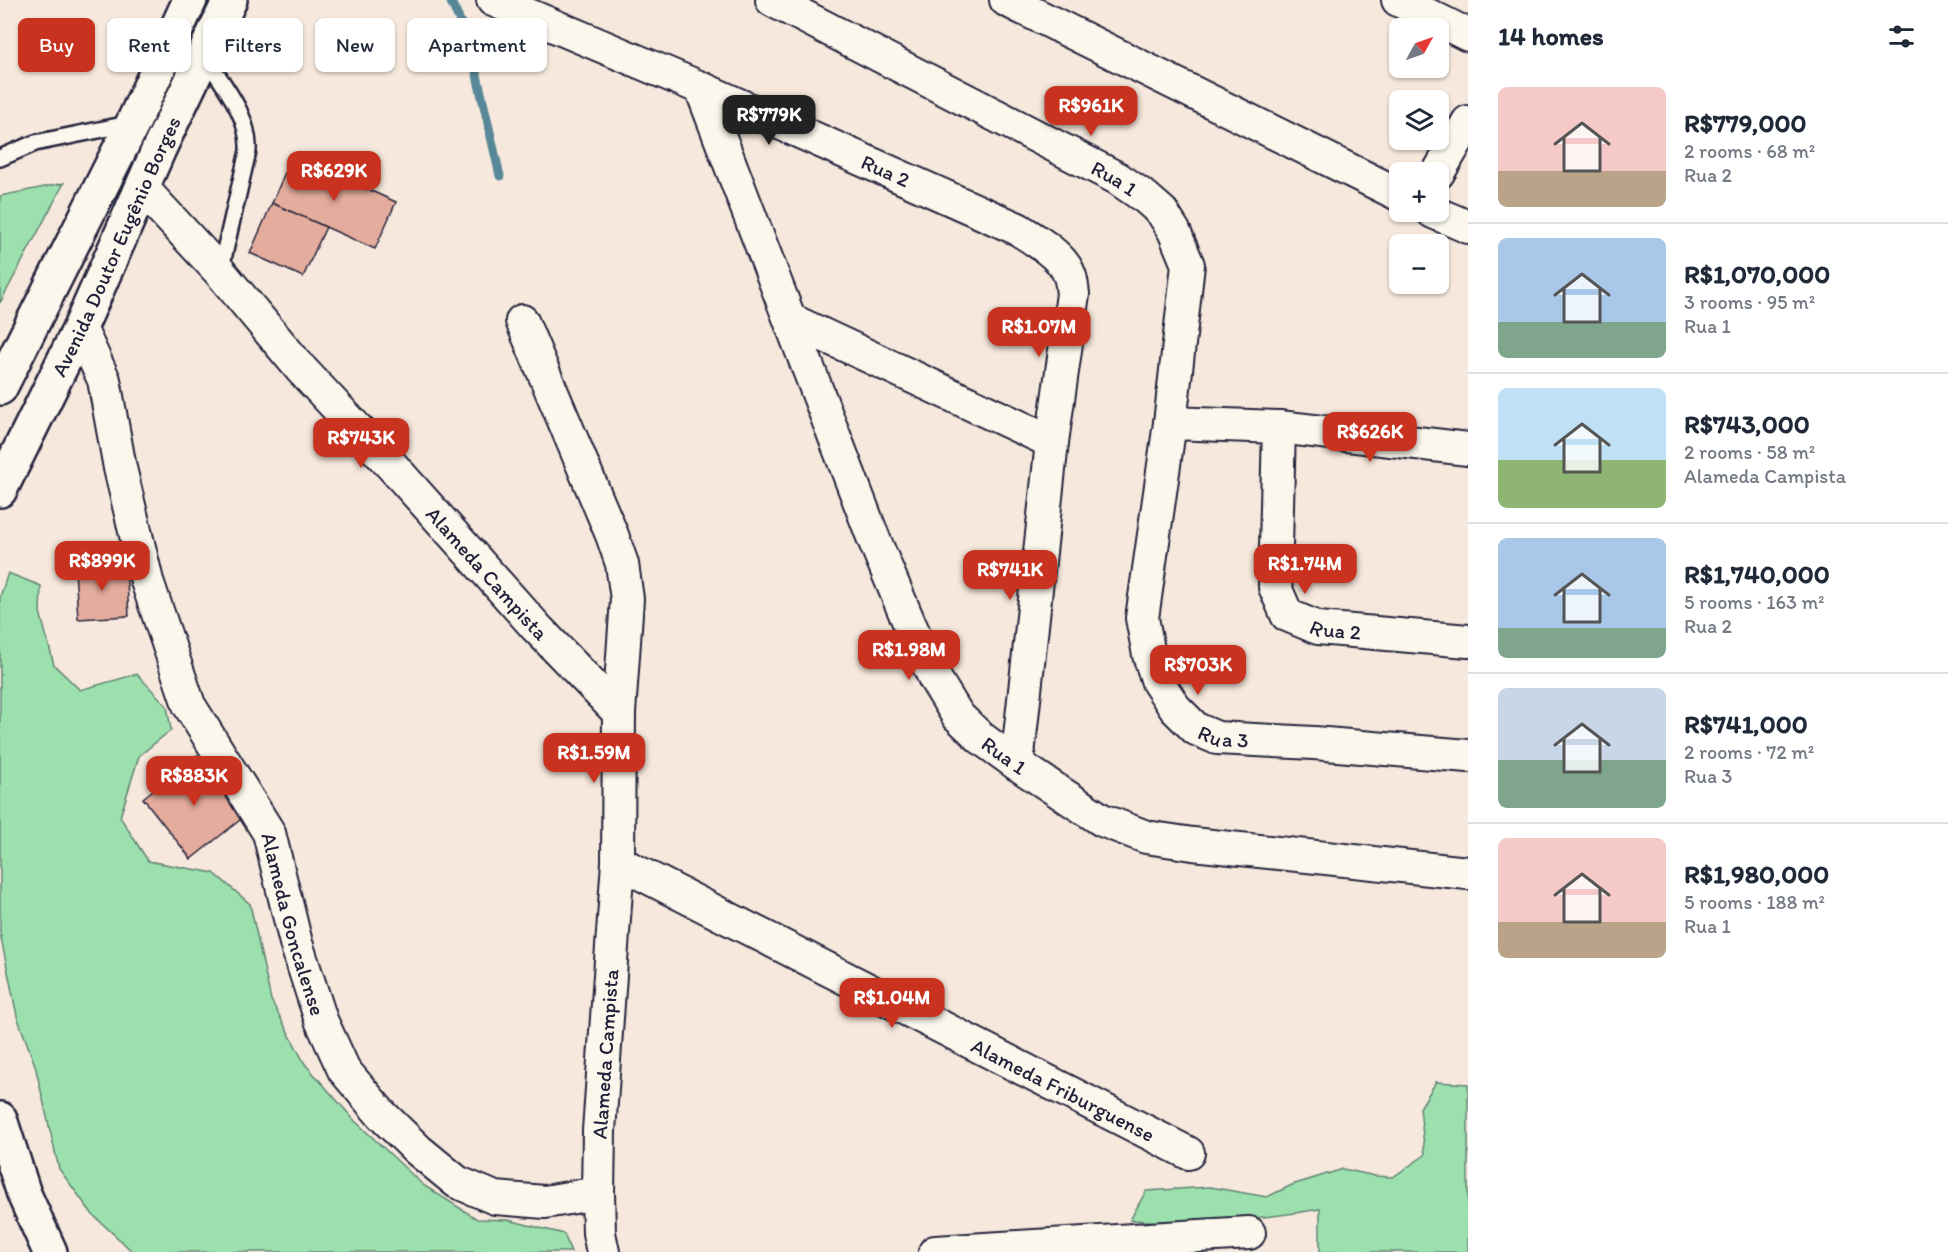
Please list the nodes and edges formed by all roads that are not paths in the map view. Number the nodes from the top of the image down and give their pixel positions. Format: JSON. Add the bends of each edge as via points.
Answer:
{"nodes":[{"id":1,"x":190,"y":0,"type":"edge"},
{"id":2,"x":230,"y":0,"type":"edge"},
{"id":3,"x":493,"y":0,"type":"edge"},
{"id":4,"x":772,"y":0,"type":"edge"},
{"id":5,"x":1006,"y":0,"type":"edge"},
{"id":6,"x":1398,"y":0,"type":"edge"},
{"id":7,"x":221,"y":18,"type":"edge"},
{"id":8,"x":1468,"y":35,"type":"edge"},
{"id":9,"x":203,"y":57,"type":"edge"},
{"id":10,"x":215,"y":72,"type":"edge"},
{"id":11,"x":701,"y":88,"type":"junction"},
{"id":12,"x":1468,"y":122,"type":"edge"},
{"id":13,"x":133,"y":123,"type":"junction"},
{"id":14,"x":0,"y":158,"type":"edge"},
{"id":15,"x":1445,"y":162,"type":"edge"},
{"id":16,"x":143,"y":189,"type":"junction"},
{"id":17,"x":1389,"y":190,"type":"edge"},
{"id":18,"x":1449,"y":219,"type":"edge"},
{"id":19,"x":1468,"y":228,"type":"edge"},
{"id":20,"x":220,"y":272,"type":"junction"},
{"id":21,"x":791,"y":320,"type":"junction"},
{"id":22,"x":522,"y":321,"type":"dead end"},
{"id":23,"x":80,"y":328,"type":"junction"},
{"id":24,"x":0,"y":388,"type":"edge"},
{"id":25,"x":1170,"y":423,"type":"junction"},
{"id":26,"x":1279,"y":427,"type":"junction"},
{"id":27,"x":1052,"y":442,"type":"junction"},
{"id":28,"x":1468,"y":449,"type":"edge"},
{"id":29,"x":0,"y":490,"type":"edge"},
{"id":30,"x":1468,"y":641,"type":"edge"},
{"id":31,"x":619,"y":713,"type":"junction"},
{"id":32,"x":1468,"y":756,"type":"edge"},
{"id":33,"x":1017,"y":764,"type":"junction"},
{"id":34,"x":618,"y":862,"type":"junction"},
{"id":35,"x":1468,"y":873,"type":"edge"},
{"id":36,"x":0,"y":1119,"type":"edge"},
{"id":37,"x":1188,"y":1153,"type":"dead end"},
{"id":38,"x":598,"y":1194,"type":"junction"},
{"id":39,"x":1249,"y":1233,"type":"dead end"},
{"id":40,"x":50,"y":1252,"type":"edge"},
{"id":41,"x":603,"y":1252,"type":"edge"},
{"id":42,"x":935,"y":1252,"type":"edge"}],
"edges":[{"from":1,"to":13,"type":"main road","name":"Avenida Doutor Eugênio Borges"},
{"from":2,"to":7,"type":"main road","name":"Avenida Doutor Eugênio Borges"},
{"from":3,"to":11,"type":"street","name":"Rua 2"},
{"from":4,"to":25,"type":"street","name":"Rua 1","via":[[1117,178],[1162,212],[1188,265]]},
{"from":5,"to":17,"type":"street"},
{"from":6,"to":8,"type":"street"},
{"from":9,"to":16,"type":"main road","name":"Avenida Doutor Eugênio Borges"},
{"from":10,"to":20,"type":"lane","via":[[245,121],[249,136]]},
{"from":11,"to":21,"type":"street","name":"Rua 1"},
{"from":11,"to":27,"type":"street","name":"Rua 2","via":[[1018,229],[1056,257],[1069,273],[1073,294]]},
{"from":12,"to":15,"type":"street"},
{"from":13,"to":14,"type":"lane","via":[[35,143]]},
{"from":13,"to":24,"type":"main road","name":"Avenida Doutor Eugênio Borges"},
{"from":16,"to":20,"type":"street","name":"Alameda Campista"},
{"from":16,"to":23,"type":"main road","name":"Avenida Doutor Eugênio Borges"},
{"from":18,"to":19,"type":"street"},
{"from":20,"to":31,"type":"street","name":"Alameda Campista","via":[[301,369]]},
{"from":21,"to":27,"type":"street"},
{"from":21,"to":33,"type":"street","name":"Rua 1","via":[[873,537],[934,677],[958,716]]},
{"from":22,"to":31,"type":"street","name":"Alameda Campista","via":[[622,564],[627,599]]},
{"from":23,"to":29,"type":"main road","name":"Avenida Doutor Eugênio Borges"},
{"from":23,"to":38,"type":"street","name":"Alameda Goncalense","via":[[104,380],[147,581],[189,705],[269,833],[296,943],[321,1020],[344,1070],[382,1115],[457,1182],[495,1198],[545,1203]]},
{"from":25,"to":26,"type":"street"},
{"from":25,"to":32,"type":"street","name":"Rua 3","via":[[1142,618],[1158,682],[1175,708],[1196,729],[1218,738]]},
{"from":26,"to":28,"type":"street"},
{"from":26,"to":30,"type":"street","name":"Rua 2","via":[[1275,587],[1287,615],[1318,628]]},
{"from":27,"to":33,"type":"street"},
{"from":31,"to":34,"type":"street","name":"Alameda Campista"},
{"from":33,"to":35,"type":"street","name":"Rua 1","via":[[1102,820],[1146,837]]},
{"from":34,"to":37,"type":"street","name":"Alameda Friburguense"},
{"from":34,"to":38,"type":"street","name":"Alameda Campista"},
{"from":36,"to":40,"type":"main road","via":[[24,1194]]},
{"from":38,"to":41,"type":"street","name":"Alameda Campista"},
{"from":39,"to":42,"type":"street"}]}
